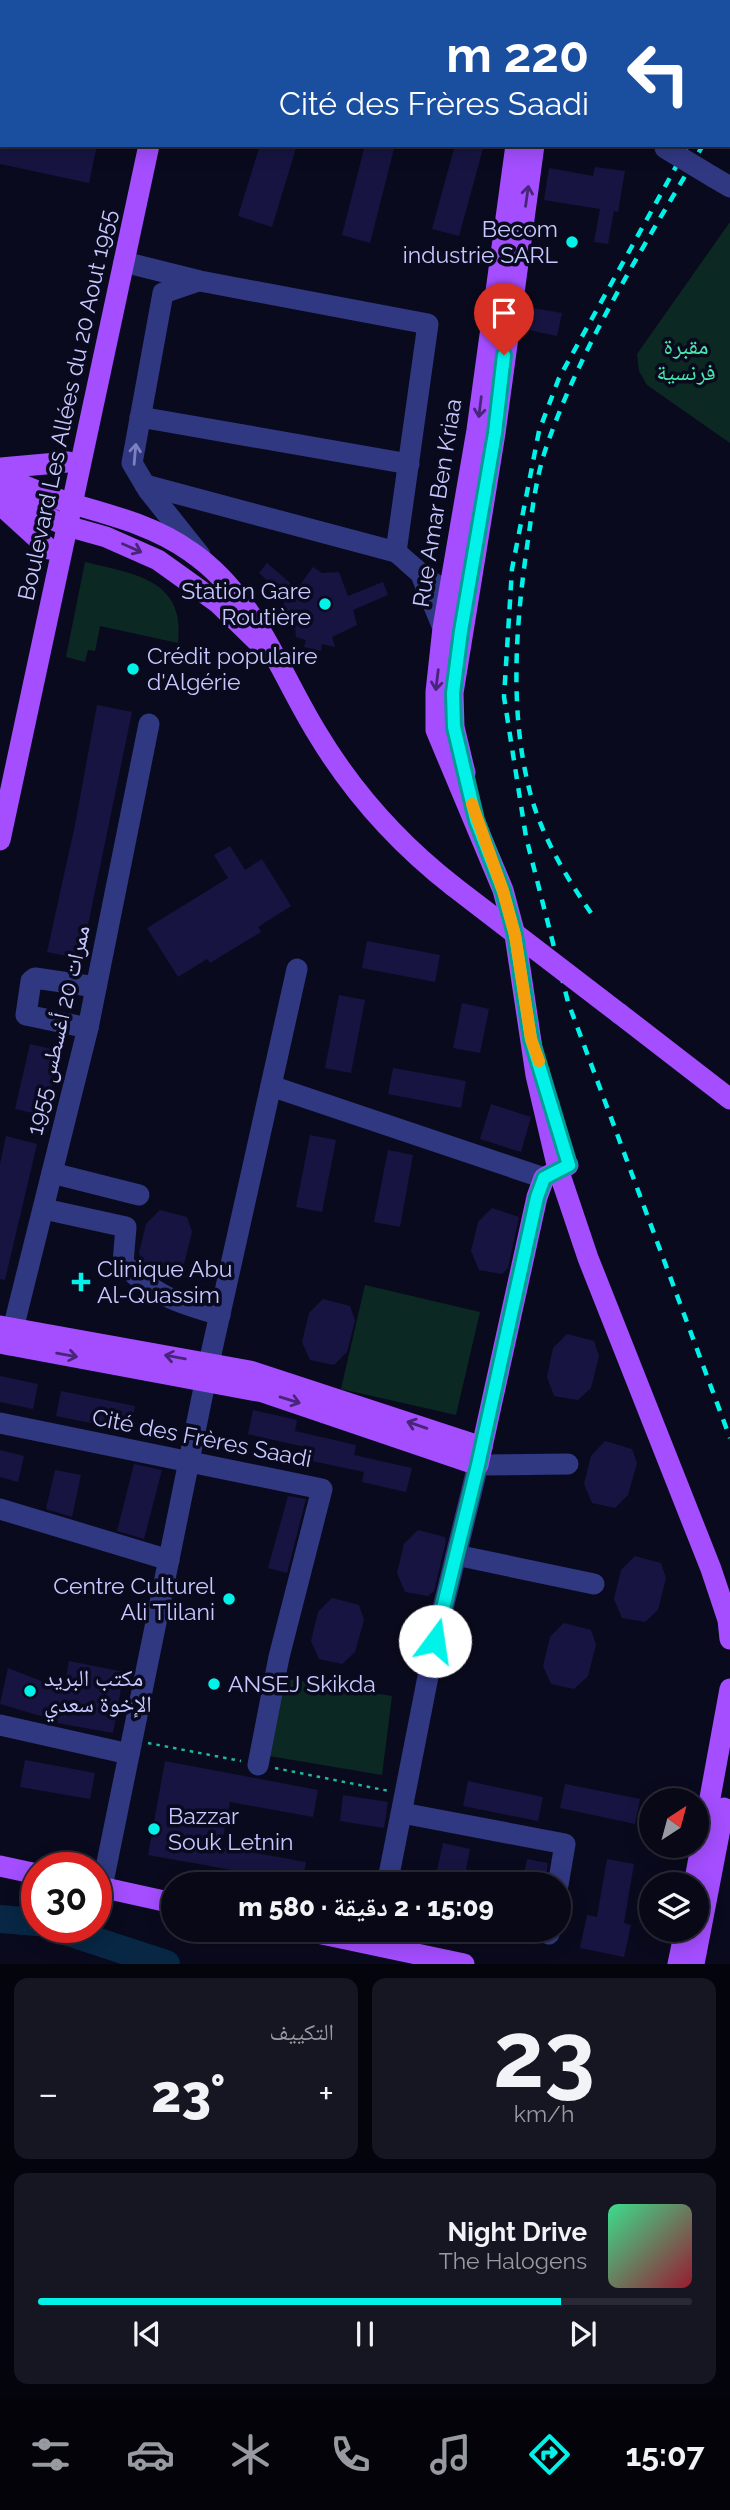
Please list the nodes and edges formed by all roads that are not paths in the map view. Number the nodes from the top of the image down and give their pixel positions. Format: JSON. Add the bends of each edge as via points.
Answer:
{"nodes":[{"id":1,"x":136,"y":147,"type":"edge"},
{"id":2,"x":149,"y":147,"type":"edge"},
{"id":3,"x":516,"y":147,"type":"edge"},
{"id":4,"x":534,"y":147,"type":"edge"},
{"id":5,"x":665,"y":147,"type":"edge"},
{"id":6,"x":721,"y":182,"type":"edge"},
{"id":7,"x":124,"y":262,"type":"junction"},
{"id":8,"x":200,"y":281,"type":"junction"},
{"id":9,"x":140,"y":417,"type":"junction"},
{"id":10,"x":68,"y":462,"type":"junction"},
{"id":11,"x":409,"y":464,"type":"junction"},
{"id":12,"x":0,"y":468,"type":"edge"},
{"id":13,"x":0,"y":476,"type":"edge"},
{"id":14,"x":77,"y":482,"type":"junction"},
{"id":15,"x":145,"y":485,"type":"junction"},
{"id":16,"x":0,"y":496,"type":"edge"},
{"id":17,"x":66,"y":501,"type":"junction"},
{"id":18,"x":0,"y":505,"type":"edge"},
{"id":19,"x":110,"y":513,"type":"junction"},
{"id":20,"x":61,"y":524,"type":"junction"},
{"id":21,"x":106,"y":537,"type":"junction"},
{"id":22,"x":396,"y":551,"type":"junction"},
{"id":23,"x":55,"y":554,"type":"junction"},
{"id":24,"x":212,"y":569,"type":"junction"},
{"id":25,"x":422,"y":577,"type":"junction"},
{"id":26,"x":459,"y":595,"type":"junction"},
{"id":27,"x":443,"y":628,"type":"junction"},
{"id":28,"x":276,"y":660,"type":"junction"},
{"id":29,"x":149,"y":724,"type":"dead end"},
{"id":30,"x":0,"y":779,"type":"edge"},
{"id":31,"x":476,"y":820,"type":"junction"},
{"id":32,"x":0,"y":840,"type":"edge"},
{"id":33,"x":297,"y":969,"type":"dead end"},
{"id":34,"x":96,"y":987,"type":"junction"},
{"id":35,"x":88,"y":1028,"type":"junction"},
{"id":36,"x":271,"y":1086,"type":"junction"},
{"id":37,"x":730,"y":1099,"type":"edge"},
{"id":38,"x":557,"y":1171,"type":"junction"},
{"id":39,"x":52,"y":1173,"type":"junction"},
{"id":40,"x":139,"y":1195,"type":"dead end"},
{"id":41,"x":44,"y":1209,"type":"junction"},
{"id":42,"x":220,"y":1315,"type":"junction"},
{"id":43,"x":6,"y":1335,"type":"edge"},
{"id":44,"x":208,"y":1372,"type":"junction"},
{"id":45,"x":0,"y":1423,"type":"edge"},
{"id":46,"x":480,"y":1456,"type":"junction"},
{"id":47,"x":188,"y":1462,"type":"junction"},
{"id":48,"x":568,"y":1464,"type":"dead end"},
{"id":49,"x":0,"y":1509,"type":"edge"},
{"id":50,"x":456,"y":1555,"type":"junction"},
{"id":51,"x":169,"y":1560,"type":"junction"},
{"id":52,"x":594,"y":1584,"type":"dead end"},
{"id":53,"x":730,"y":1590,"type":"edge"},
{"id":54,"x":730,"y":1639,"type":"edge"},
{"id":55,"x":730,"y":1689,"type":"edge"},
{"id":56,"x":0,"y":1725,"type":"edge"},
{"id":57,"x":129,"y":1754,"type":"junction"},
{"id":58,"x":258,"y":1765,"type":"dead end"},
{"id":59,"x":730,"y":1779,"type":"edge"},
{"id":60,"x":402,"y":1813,"type":"junction"},
{"id":61,"x":107,"y":1852,"type":"edge"},
{"id":62,"x":0,"y":1866,"type":"edge"},
{"id":63,"x":21,"y":1871,"type":"edge"},
{"id":64,"x":390,"y":1872,"type":"edge"},
{"id":65,"x":560,"y":1872,"type":"edge"},
{"id":66,"x":696,"y":1872,"type":"edge"},
{"id":67,"x":112,"y":1890,"type":"edge"},
{"id":68,"x":161,"y":1900,"type":"edge"},
{"id":69,"x":390,"y":1942,"type":"edge"},
{"id":70,"x":683,"y":1942,"type":"edge"},
{"id":71,"x":464,"y":1964,"type":"edge"},
{"id":72,"x":678,"y":1964,"type":"edge"},
{"id":73,"x":694,"y":1964,"type":"edge"}],
"edges":[{"from":1,"to":10,"type":"main road","name":"Boulevard Les Allées du 20 Aout 1955"},
{"from":2,"to":7,"type":"main road","name":"Boulevard Les Allées du 20 Aout 1955"},
{"from":3,"to":26,"type":"main road","name":"Rue Amar Ben Kriaa","one_way":true},
{"from":26,"to":4,"type":"main road","name":"Rue Amar Ben Kriaa","one_way":true,"via":[[495,433]]},
{"from":5,"to":6,"type":"street","bridge":true},
{"from":7,"to":8,"type":"street"},
{"from":7,"to":14,"type":"main road","name":"Boulevard Les Allées du 20 Aout 1955"},
{"from":8,"to":9,"type":"street","via":[[163,293]]},
{"from":8,"to":11,"type":"street","via":[[428,324]]},
{"from":9,"to":11,"type":"street"},
{"from":15,"to":9,"type":"street","one_way":true,"via":[[132,463]]},
{"from":10,"to":12,"type":"main road"},
{"from":10,"to":17,"type":"main road","name":"Boulevard Les Allées du 20 Aout 1955"},
{"from":11,"to":22,"type":"street"},
{"from":13,"to":17,"type":"main road"},
{"from":14,"to":17,"type":"main road","name":"Boulevard Les Allées du 20 Aout 1955"},
{"from":14,"to":19,"type":"main road","via":[[83,498]]},
{"from":15,"to":22,"type":"street"},
{"from":15,"to":24,"type":"street"},
{"from":16,"to":20,"type":"main road"},
{"from":17,"to":19,"type":"main road"},
{"from":17,"to":20,"type":"main road","name":"Boulevard Les Allées du 20 Aout 1955"},
{"from":18,"to":23,"type":"main road"},
{"from":19,"to":24,"type":"main road","via":[[167,538]]},
{"from":20,"to":21,"type":"main road"},
{"from":20,"to":23,"type":"main road","name":"Boulevard Les Allées du 20 Aout 1955"},
{"from":21,"to":23,"type":"main road","via":[[70,545]]},
{"from":21,"to":28,"type":"main road","one_way":true,"via":[[186,577]]},
{"from":22,"to":25,"type":"street"},
{"from":23,"to":30,"type":"main road","name":"Boulevard Les Allées du 20 Aout 1955"},
{"from":23,"to":32,"type":"main road","name":"Boulevard Les Allées du 20 Aout 1955"},
{"from":24,"to":28,"type":"main road","via":[[255,617]]},
{"from":25,"to":26,"type":"street"},
{"from":25,"to":27,"type":"street"},
{"from":26,"to":27,"type":"main road","name":"Rue Amar Ben Kriaa"},
{"from":26,"to":31,"type":"main road","name":"Rue Amar Ben Kriaa","via":[[454,727]]},
{"from":27,"to":31,"type":"main road","name":"Rue Amar Ben Kriaa","one_way":true,"via":[[436,730]]},
{"from":28,"to":37,"type":"main road","bridge":true,"via":[[318,735],[361,797],[406,847]]},
{"from":29,"to":34,"type":"street","name":"ممرات 20 أغسطس 1955"},
{"from":31,"to":38,"type":"main road","name":"Rue Amar Ben Kriaa","via":[[515,935]]},
{"from":33,"to":36,"type":"street"},
{"from":34,"to":35,"type":"street","name":"ممرات 20 أغسطس 1955"},
{"from":34,"to":35,"type":"street","via":[[30,981],[26,1016]]},
{"from":35,"to":39,"type":"street","name":"ممرات 20 أغسطس 1955"},
{"from":36,"to":38,"type":"street"},
{"from":36,"to":42,"type":"street"},
{"from":38,"to":46,"type":"main road"},
{"from":38,"to":53,"type":"main road","via":[[633,1343]]},
{"from":38,"to":54,"type":"main road","via":[[711,1569]]},
{"from":39,"to":40,"type":"street"},
{"from":39,"to":41,"type":"street","name":"ممرات 20 أغسطس 1955"},
{"from":41,"to":42,"type":"street","via":[[126,1227],[123,1263],[140,1282],[164,1298]]},
{"from":41,"to":43,"type":"street","name":"ممرات 20 أغسطس 1955"},
{"from":42,"to":44,"type":"street"},
{"from":43,"to":44,"type":"main road"},
{"from":44,"to":46,"type":"main road","via":[[234,1385]]},
{"from":44,"to":47,"type":"street"},
{"from":45,"to":47,"type":"street","name":"Cité des Frères Saadi"},
{"from":46,"to":48,"type":"street"},
{"from":46,"to":50,"type":"street"},
{"from":47,"to":51,"type":"street"},
{"from":47,"to":58,"type":"street","name":"Cité des Frères Saadi","via":[[322,1489],[279,1657]]},
{"from":49,"to":51,"type":"street"},
{"from":50,"to":52,"type":"street"},
{"from":50,"to":60,"type":"street"},
{"from":51,"to":57,"type":"street"},
{"from":55,"to":66,"type":"main road"},
{"from":56,"to":57,"type":"street"},
{"from":57,"to":61,"type":"street"},
{"from":59,"to":73,"type":"main road"},
{"from":60,"to":64,"type":"street"},
{"from":60,"to":65,"type":"street","via":[[565,1844]]},
{"from":62,"to":63,"type":"main road"},
{"from":67,"to":68,"type":"main road"},
{"from":69,"to":71,"type":"main road"},
{"from":70,"to":72,"type":"main road"}]}
